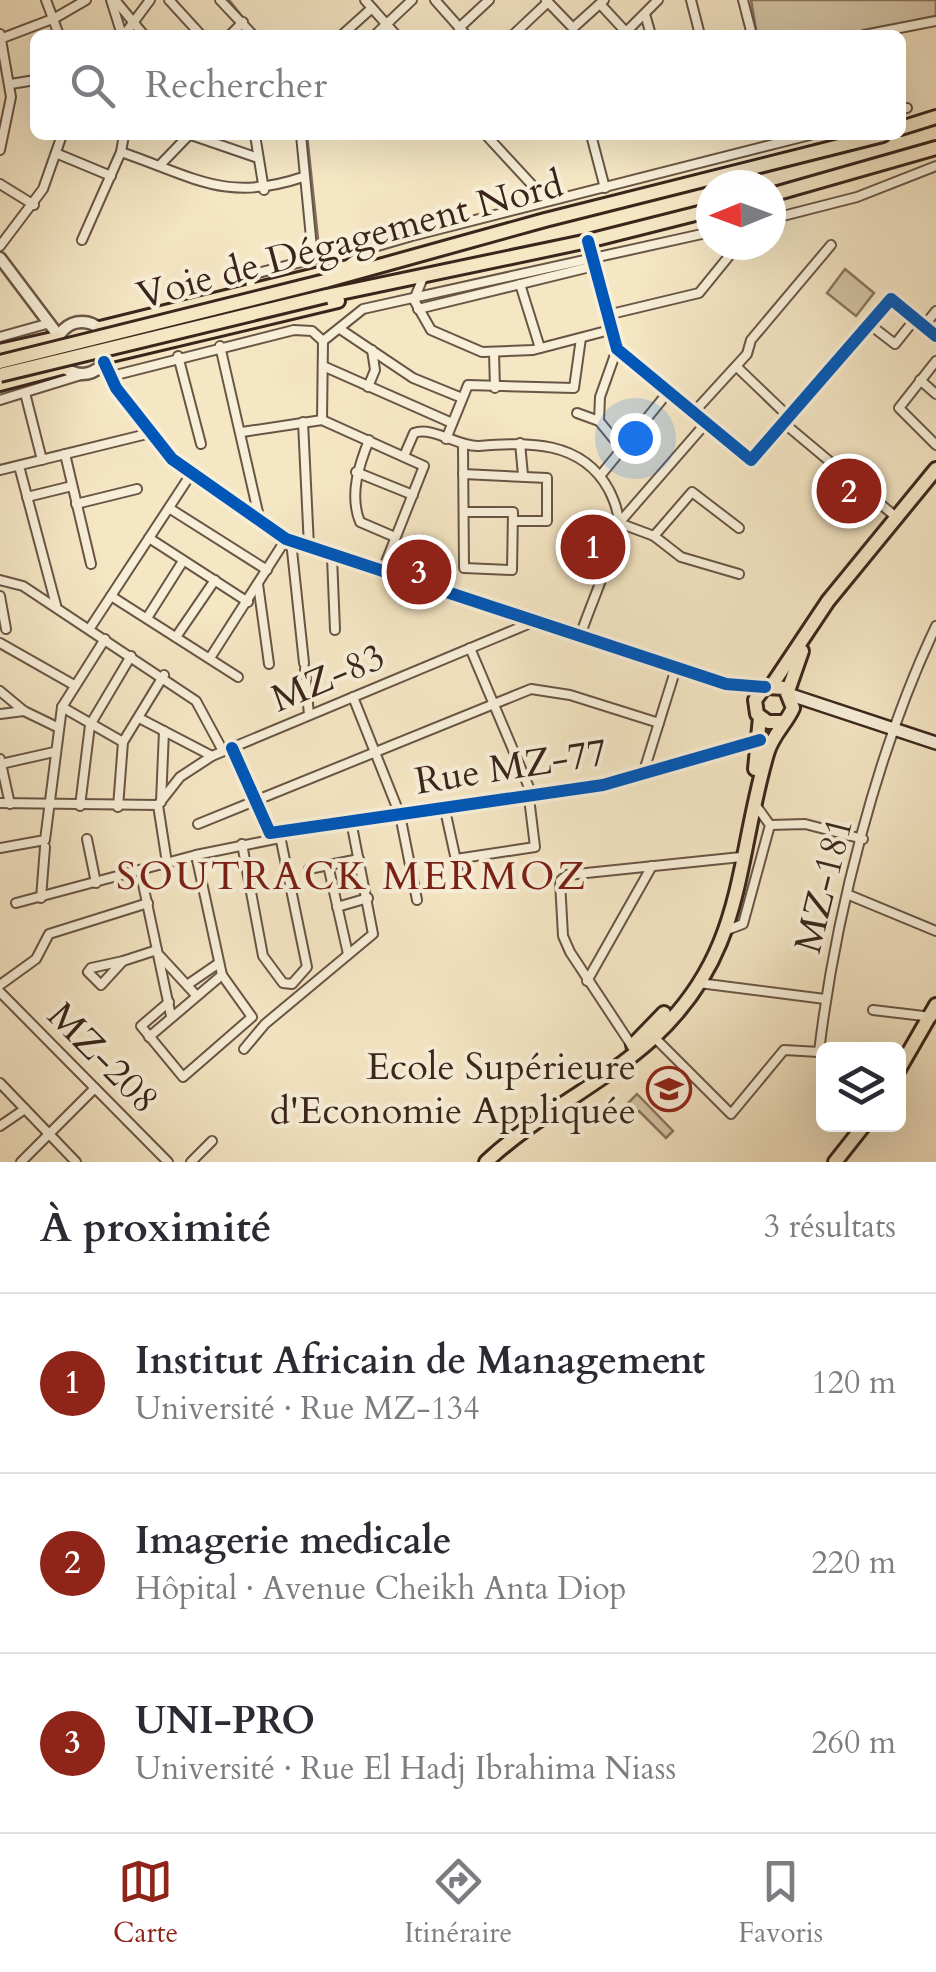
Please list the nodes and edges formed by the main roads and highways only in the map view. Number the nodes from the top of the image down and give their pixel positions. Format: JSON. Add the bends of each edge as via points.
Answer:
{"nodes":[{"id":1,"x":936,"y":120,"type":"edge"},
{"id":2,"x":906,"y":129,"type":"edge"},
{"id":3,"x":869,"y":140,"type":"edge"},
{"id":4,"x":936,"y":146,"type":"edge"},
{"id":5,"x":786,"y":191,"type":"edge"},
{"id":6,"x":696,"y":214,"type":"edge"},
{"id":7,"x":387,"y":264,"type":"junction"},
{"id":8,"x":448,"y":269,"type":"junction"},
{"id":9,"x":326,"y":288,"type":"junction"},
{"id":10,"x":100,"y":328,"type":"road end"},
{"id":11,"x":57,"y":336,"type":"road end"},
{"id":12,"x":0,"y":351,"type":"edge"},
{"id":13,"x":106,"y":359,"type":"road end"},
{"id":14,"x":0,"y":362,"type":"edge"},
{"id":15,"x":65,"y":368,"type":"road end"},
{"id":16,"x":0,"y":374,"type":"edge"},
{"id":17,"x":0,"y":384,"type":"edge"},
{"id":18,"x":936,"y":469,"type":"edge"},
{"id":19,"x":936,"y":482,"type":"edge"},
{"id":20,"x":768,"y":686,"type":"junction"},
{"id":21,"x":789,"y":693,"type":"junction"},
{"id":22,"x":836,"y":712,"type":"junction"},
{"id":23,"x":758,"y":714,"type":"junction"},
{"id":24,"x":786,"y":719,"type":"junction"},
{"id":25,"x":936,"y":743,"type":"edge"},
{"id":26,"x":934,"y":1015,"type":"edge"},
{"id":27,"x":906,"y":1059,"type":"edge"},
{"id":28,"x":906,"y":1067,"type":"edge"},
{"id":29,"x":849,"y":1132,"type":"edge"},
{"id":30,"x":859,"y":1132,"type":"edge"},
{"id":31,"x":474,"y":1162,"type":"edge"},
{"id":32,"x":486,"y":1162,"type":"edge"},
{"id":33,"x":826,"y":1162,"type":"edge"},
{"id":34,"x":835,"y":1162,"type":"edge"}],
"edges":[{"from":1,"to":2,"type":"main road"},
{"from":3,"to":7,"type":"main road","name":"Voie de Dégagement Nord"},
{"from":4,"to":5,"type":"main road"},
{"from":6,"to":8,"type":"main road","name":"Voie de Dégagement Nord"},
{"from":7,"to":9,"type":"main road","name":"Voie de Dégagement Nord"},
{"from":7,"to":10,"type":"main road","via":[[347,265]]},
{"from":8,"to":9,"type":"main road","name":"Voie de Dégagement Nord"},
{"from":8,"to":13,"type":"main road"},
{"from":9,"to":14,"type":"main road","name":"Voie de Dégagement Nord","bridge":true},
{"from":9,"to":16,"type":"main road","name":"Voie de Dégagement Nord","bridge":true},
{"from":11,"to":12,"type":"main road"},
{"from":15,"to":17,"type":"main road"},
{"from":18,"to":20,"type":"main road"},
{"from":19,"to":21,"type":"main road","via":[[814,632],[797,659]]},
{"from":20,"to":21,"type":"main road"},
{"from":20,"to":23,"type":"main road","via":[[757,695]]},
{"from":21,"to":22,"type":"main road"},
{"from":21,"to":24,"type":"main road"},
{"from":22,"to":24,"type":"main road"},
{"from":22,"to":25,"type":"main road"},
{"from":23,"to":24,"type":"main road","via":[[768,722]]},
{"from":23,"to":31,"type":"main road","via":[[760,740],[741,856],[703,960],[672,1006],[632,1046]]},
{"from":24,"to":32,"type":"main road","via":[[768,750],[741,889],[699,983],[654,1038]]},
{"from":26,"to":27,"type":"main road"},
{"from":26,"to":28,"type":"main road"},
{"from":29,"to":33,"type":"main road"},
{"from":30,"to":34,"type":"main road"}]}
